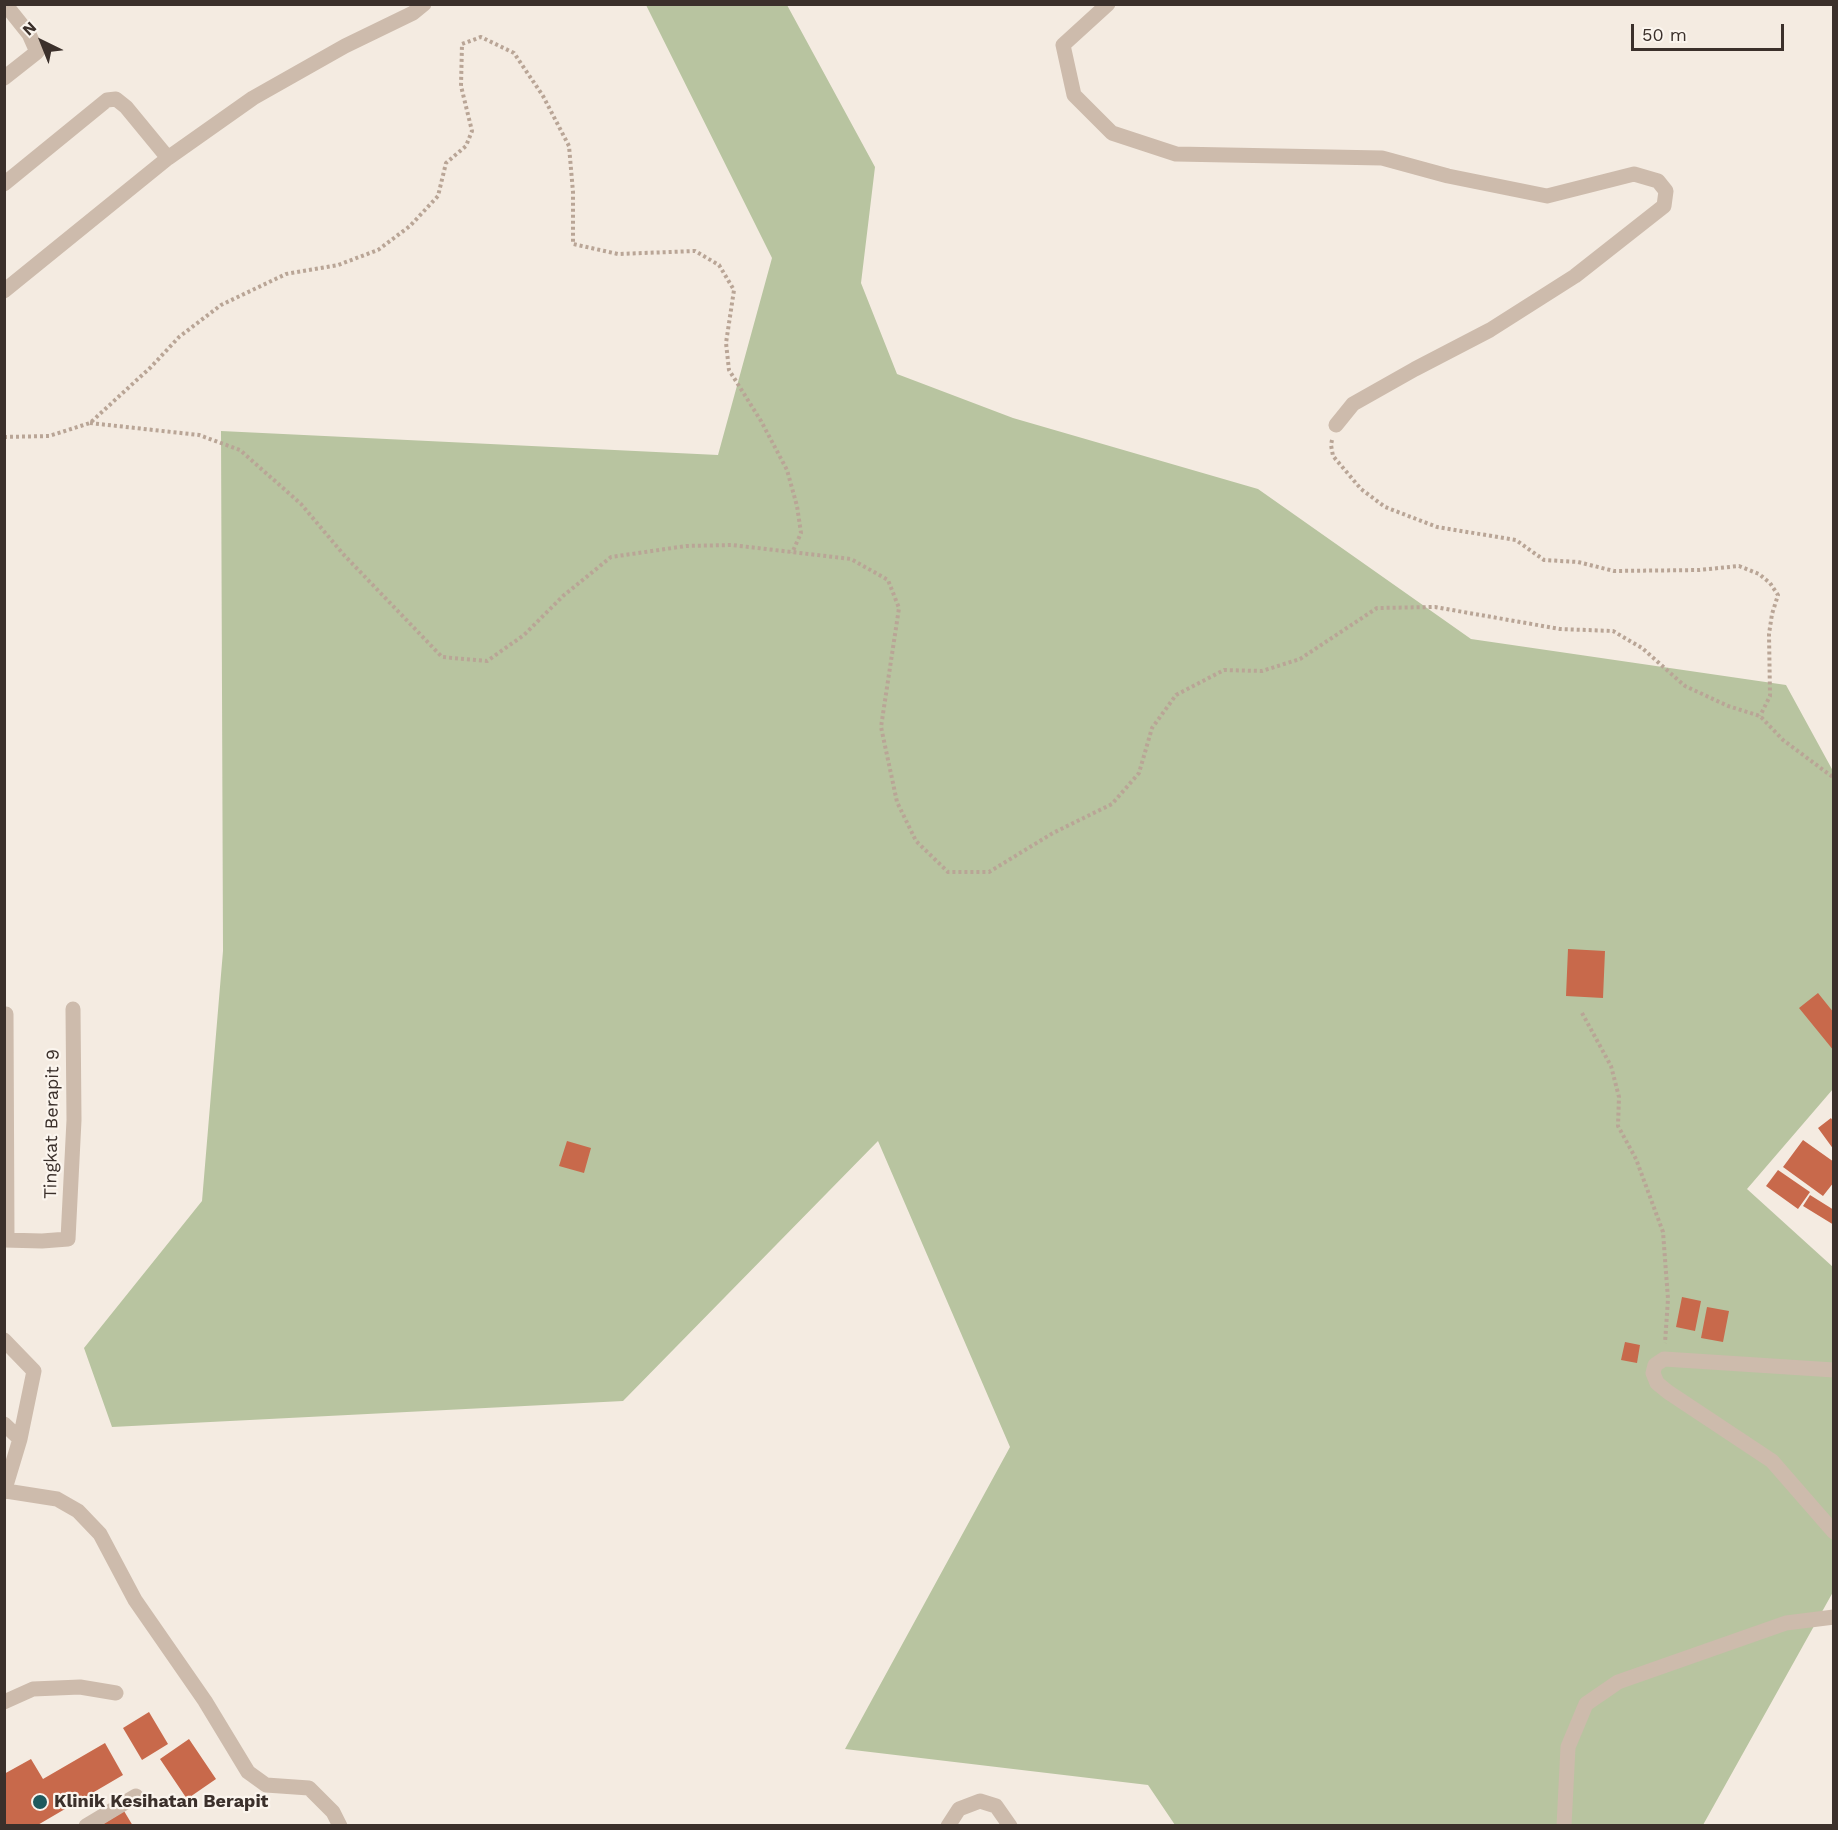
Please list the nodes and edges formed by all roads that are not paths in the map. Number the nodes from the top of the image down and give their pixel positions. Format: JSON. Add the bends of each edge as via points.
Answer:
{"nodes":[{"id":1,"x":5,"y":4,"type":"edge"},
{"id":2,"x":424,"y":4,"type":"edge"},
{"id":3,"x":1108,"y":4,"type":"edge"},
{"id":4,"x":4,"y":78,"type":"edge"},
{"id":5,"x":168,"y":158,"type":"junction"},
{"id":6,"x":4,"y":184,"type":"edge"},
{"id":7,"x":4,"y":291,"type":"edge"},
{"id":8,"x":1336,"y":425,"type":"road end"},
{"id":9,"x":73,"y":1009,"type":"dead end"},
{"id":10,"x":4,"y":1014,"type":"edge"},
{"id":11,"x":6,"y":1240,"type":"edge"},
{"id":12,"x":4,"y":1340,"type":"edge"},
{"id":13,"x":1833,"y":1370,"type":"edge"},
{"id":14,"x":4,"y":1424,"type":"edge"},
{"id":15,"x":20,"y":1439,"type":"junction"},
{"id":16,"x":5,"y":1491,"type":"edge"},
{"id":17,"x":1833,"y":1532,"type":"edge"},
{"id":18,"x":1833,"y":1617,"type":"edge"},
{"id":19,"x":116,"y":1693,"type":"dead end"},
{"id":20,"x":4,"y":1702,"type":"edge"},
{"id":21,"x":136,"y":1796,"type":"dead end"},
{"id":22,"x":86,"y":1826,"type":"edge"},
{"id":23,"x":340,"y":1826,"type":"edge"},
{"id":24,"x":948,"y":1826,"type":"edge"},
{"id":25,"x":1010,"y":1826,"type":"edge"},
{"id":26,"x":1564,"y":1826,"type":"edge"}],
"edges":[{"from":1,"to":4,"type":"street","via":[[29,34],[37,52]]},
{"from":2,"to":5,"type":"street","via":[[253,98]]},
{"from":3,"to":8,"type":"street","via":[[1063,45],[1074,95],[1112,134],[1176,154],[1382,158],[1547,196],[1634,174],[1658,181],[1666,191],[1664,206],[1575,276],[1490,330],[1353,404]]},
{"from":5,"to":6,"type":"street","via":[[126,107],[116,99],[107,100]]},
{"from":5,"to":7,"type":"street"},
{"from":9,"to":11,"type":"street","name":"Tingkat Berapit 9","via":[[74,1120],[68,1239]]},
{"from":10,"to":11,"type":"street"},
{"from":12,"to":15,"type":"street","via":[[34,1371]]},
{"from":13,"to":17,"type":"street","via":[[1664,1359],[1655,1365],[1653,1373],[1657,1383],[1772,1461]]},
{"from":14,"to":15,"type":"street"},
{"from":15,"to":16,"type":"street"},
{"from":16,"to":23,"type":"street","via":[[57,1499],[78,1511],[100,1534],[135,1600],[205,1701],[248,1772],[266,1785],[309,1788],[333,1812]]},
{"from":18,"to":26,"type":"street","via":[[1786,1623],[1618,1682],[1586,1704],[1568,1747]]},
{"from":19,"to":20,"type":"street","via":[[80,1687],[33,1689]]},
{"from":21,"to":22,"type":"street"},
{"from":24,"to":25,"type":"street","via":[[959,1809],[980,1800],[996,1806]]}]}
